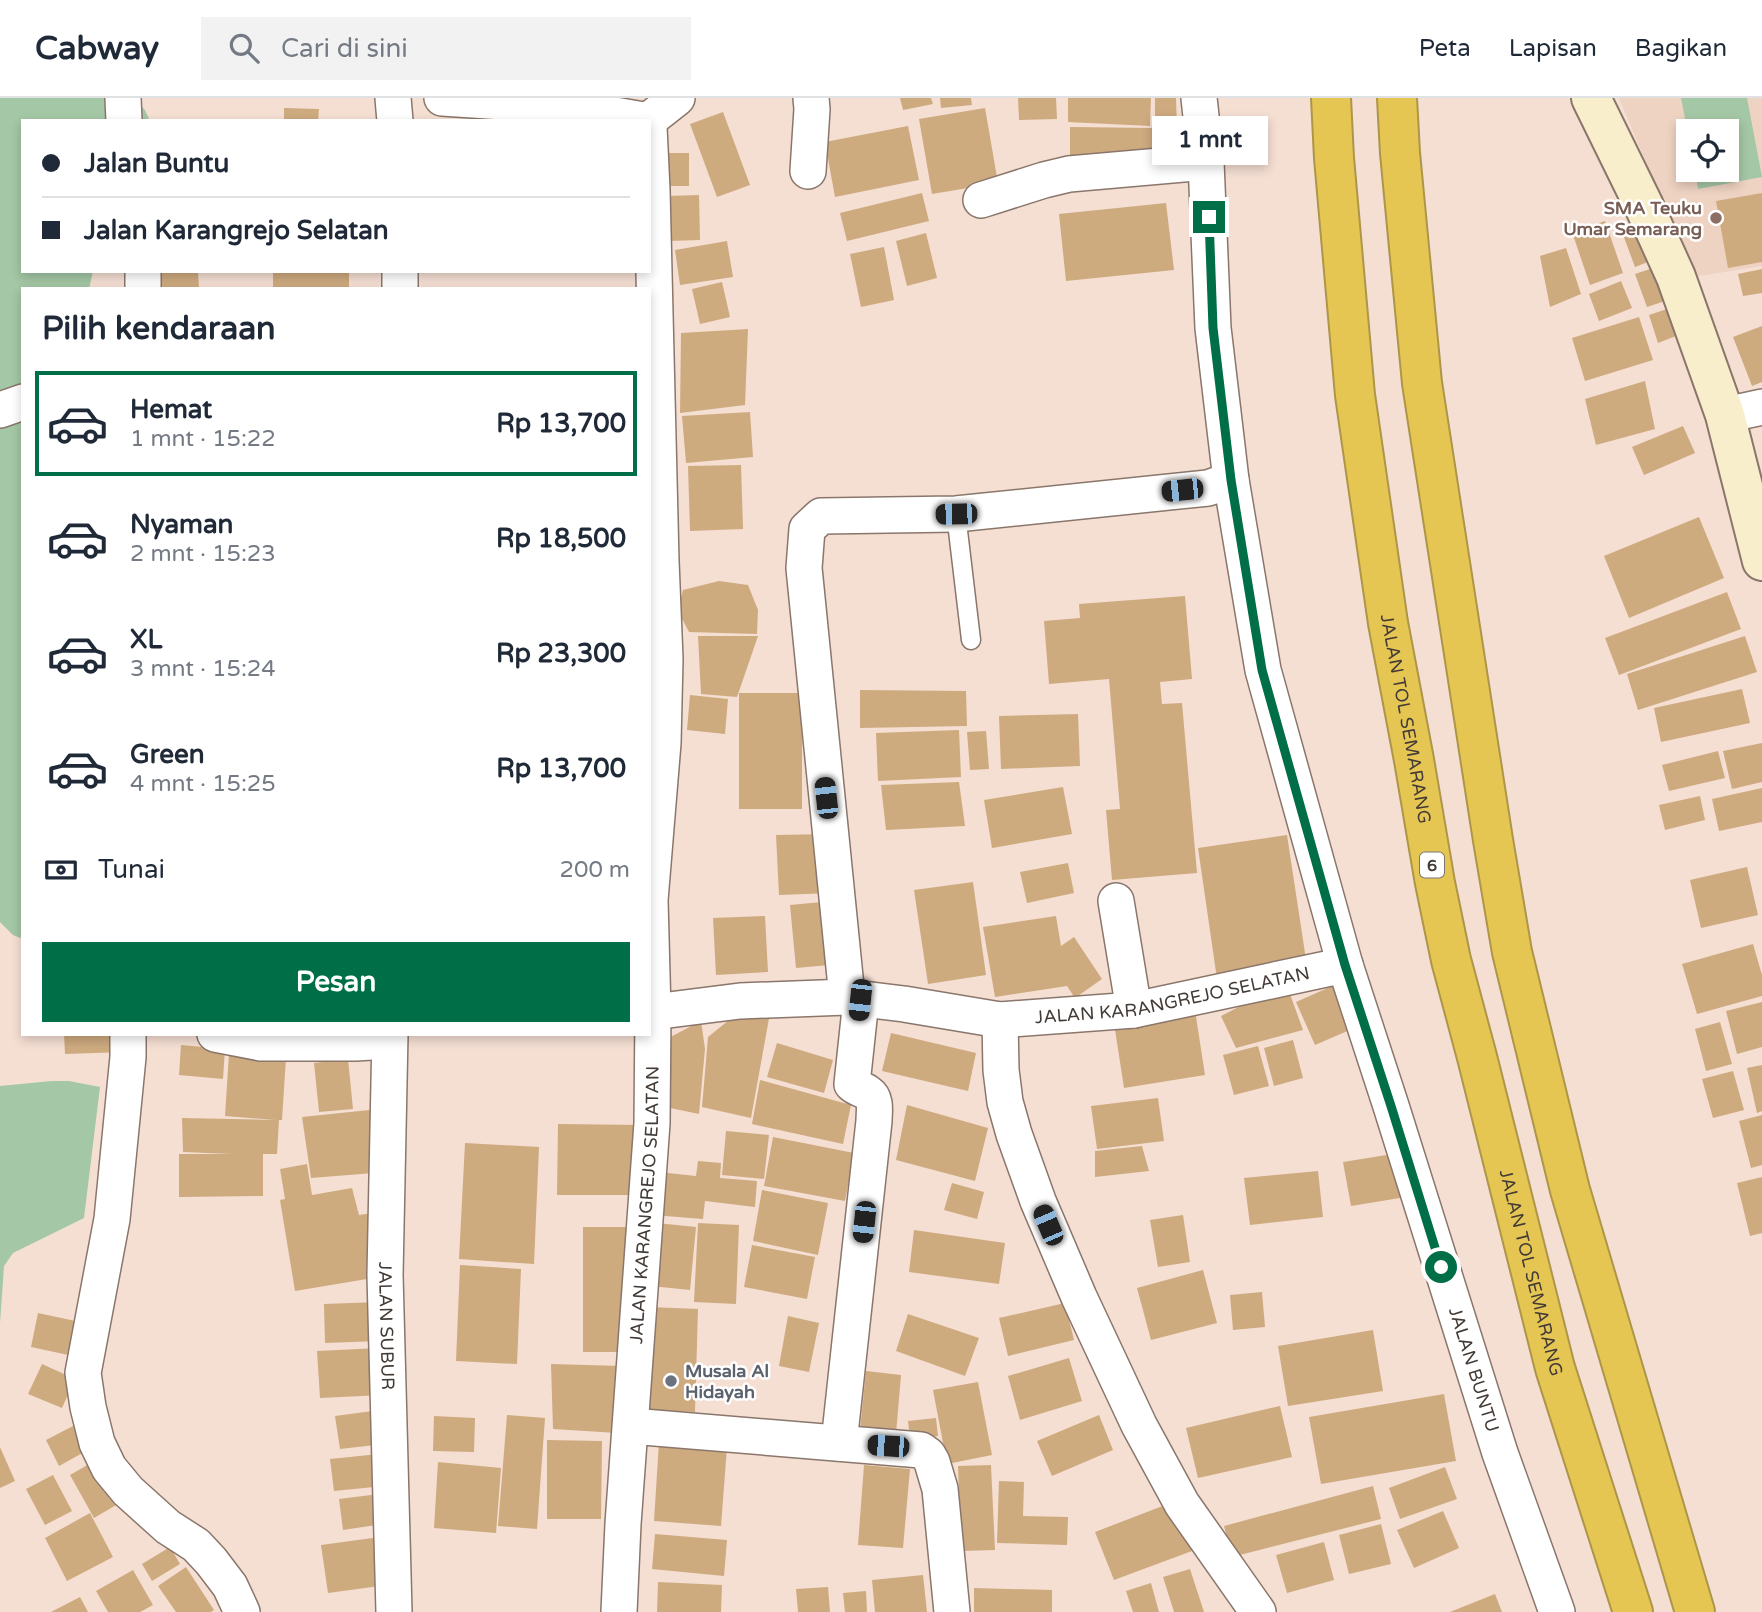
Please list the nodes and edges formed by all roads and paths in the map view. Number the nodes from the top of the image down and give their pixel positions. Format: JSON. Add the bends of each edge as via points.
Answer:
{"nodes":[{"id":1,"x":123,"y":98,"type":"edge"},
{"id":2,"x":393,"y":98,"type":"edge"},
{"id":3,"x":442,"y":98,"type":"edge"},
{"id":4,"x":677,"y":98,"type":"edge"},
{"id":5,"x":811,"y":98,"type":"edge"},
{"id":6,"x":1199,"y":98,"type":"edge"},
{"id":7,"x":1331,"y":98,"type":"edge"},
{"id":8,"x":1397,"y":98,"type":"edge"},
{"id":9,"x":1591,"y":98,"type":"edge"},
{"id":10,"x":124,"y":119,"type":"edge"},
{"id":11,"x":395,"y":119,"type":"edge"},
{"id":12,"x":643,"y":119,"type":"edge"},
{"id":13,"x":650,"y":119,"type":"edge"},
{"id":14,"x":1206,"y":162,"type":"junction"},
{"id":15,"x":651,"y":165,"type":"edge"},
{"id":16,"x":808,"y":171,"type":"dead end"},
{"id":17,"x":981,"y":200,"type":"dead end"},
{"id":18,"x":21,"y":403,"type":"edge"},
{"id":19,"x":1762,"y":407,"type":"edge"},
{"id":20,"x":0,"y":410,"type":"edge"},
{"id":21,"x":1725,"y":415,"type":"junction"},
{"id":22,"x":1231,"y":480,"type":"junction"},
{"id":23,"x":956,"y":514,"type":"junction"},
{"id":24,"x":1762,"y":561,"type":"edge"},
{"id":25,"x":971,"y":640,"type":"dead end"},
{"id":26,"x":651,"y":888,"type":"edge"},
{"id":27,"x":1116,"y":901,"type":"dead end"},
{"id":28,"x":651,"y":937,"type":"edge"},
{"id":29,"x":1345,"y":965,"type":"junction"},
{"id":30,"x":854,"y":999,"type":"junction"},
{"id":31,"x":1134,"y":1010,"type":"junction"},
{"id":32,"x":653,"y":1012,"type":"junction"},
{"id":33,"x":1000,"y":1020,"type":"junction"},
{"id":34,"x":128,"y":1036,"type":"edge"},
{"id":35,"x":225,"y":1036,"type":"edge"},
{"id":36,"x":389,"y":1037,"type":"edge"},
{"id":37,"x":631,"y":1426,"type":"junction"},
{"id":38,"x":839,"y":1443,"type":"junction"},
{"id":39,"x":242,"y":1612,"type":"edge"},
{"id":40,"x":394,"y":1612,"type":"edge"},
{"id":41,"x":620,"y":1612,"type":"edge"},
{"id":42,"x":952,"y":1612,"type":"edge"},
{"id":43,"x":1258,"y":1612,"type":"edge"},
{"id":44,"x":1557,"y":1612,"type":"edge"},
{"id":45,"x":1633,"y":1612,"type":"edge"},
{"id":46,"x":1695,"y":1612,"type":"edge"}],
"edges":[{"from":1,"to":10,"type":"street"},
{"from":2,"to":11,"type":"street"},
{"from":3,"to":12,"type":"street","via":[[563,106]]},
{"from":4,"to":13,"type":"street"},
{"from":5,"to":16,"type":"street"},
{"from":6,"to":14,"type":"street"},
{"from":7,"to":45,"type":"highway","name":"JALAN TOL SEMARANG","number":"6","via":[[1356,394],[1388,623],[1435,883],[1555,1368]]},
{"from":8,"to":46,"type":"highway","via":[[1422,383],[1512,952],[1570,1190]]},
{"from":9,"to":21,"type":"main road","via":[[1676,276]]},
{"from":14,"to":17,"type":"street","via":[[1069,174]]},
{"from":14,"to":22,"type":"street","via":[[1213,328]]},
{"from":15,"to":26,"type":"street","via":[[665,659]]},
{"from":18,"to":20,"type":"street"},
{"from":19,"to":21,"type":"street"},
{"from":21,"to":24,"type":"main road"},
{"from":22,"to":23,"type":"street","via":[[1208,488]]},
{"from":22,"to":29,"type":"street","via":[[1262,670]]},
{"from":23,"to":25,"type":"lane"},
{"from":23,"to":30,"type":"street","via":[[821,516],[807,529],[804,568],[812,663]]},
{"from":27,"to":31,"type":"street"},
{"from":28,"to":32,"type":"street"},
{"from":29,"to":31,"type":"street","name":"JALAN KARANGREJO SELATAN"},
{"from":29,"to":44,"type":"street","name":"JALAN BUNTU","via":[[1500,1453]]},
{"from":30,"to":32,"type":"street","name":"JALAN KARANGREJO SELATAN","via":[[740,1001]]},
{"from":30,"to":33,"type":"street","name":"JALAN KARANGREJO SELATAN"},
{"from":30,"to":38,"type":"street","via":[[852,1084],[873,1099],[874,1121]]},
{"from":31,"to":33,"type":"street","name":"JALAN KARANGREJO SELATAN"},
{"from":32,"to":37,"type":"street","name":"JALAN KARANGREJO SELATAN","via":[[652,1123]]},
{"from":33,"to":43,"type":"street","via":[[1001,1070],[1014,1134],[1079,1297],[1182,1504]]},
{"from":34,"to":39,"type":"street","via":[[112,1219],[83,1373],[88,1407],[108,1468],[128,1491],[211,1561]]},
{"from":35,"to":36,"type":"street","name":"JALAN SUBUR","via":[[261,1043],[355,1043]]},
{"from":36,"to":40,"type":"street","name":"JALAN SUBUR","via":[[386,1275]]},
{"from":37,"to":38,"type":"street"},
{"from":37,"to":41,"type":"street","name":"JALAN KARANGREJO SELATAN"},
{"from":38,"to":42,"type":"street","via":[[912,1448],[928,1455],[940,1489]]}]}
